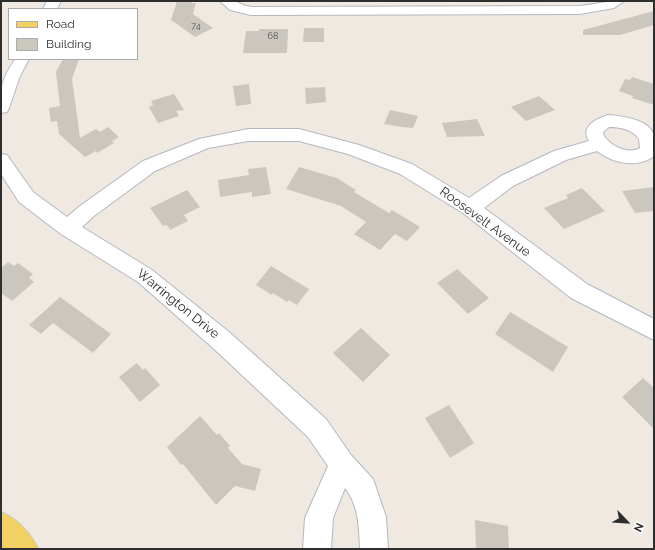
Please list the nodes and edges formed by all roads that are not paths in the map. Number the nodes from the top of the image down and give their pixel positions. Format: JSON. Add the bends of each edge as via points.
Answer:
{"nodes":[{"id":1,"x":227,"y":1,"type":"edge"},
{"id":2,"x":617,"y":1,"type":"edge"},
{"id":3,"x":21,"y":60,"type":"edge"},
{"id":4,"x":1,"y":108,"type":"edge"},
{"id":5,"x":600,"y":144,"type":"dead end"},
{"id":6,"x":1,"y":160,"type":"edge"},
{"id":7,"x":470,"y":208,"type":"junction"},
{"id":8,"x":68,"y":228,"type":"junction"},
{"id":9,"x":654,"y":330,"type":"edge"},
{"id":10,"x":342,"y":464,"type":"junction"},
{"id":11,"x":1,"y":527,"type":"edge"},
{"id":12,"x":22,"y":549,"type":"edge"},
{"id":13,"x":317,"y":549,"type":"edge"},
{"id":14,"x":374,"y":549,"type":"edge"}],
"edges":[{"from":1,"to":2,"type":"street","via":[[238,9],[251,11],[580,10],[602,7]]},
{"from":3,"to":4,"type":"street","via":[[12,76]]},
{"from":5,"to":7,"type":"street","via":[[560,155],[513,178]]},
{"from":6,"to":8,"type":"street","name":"Warrington Drive","via":[[26,197]]},
{"from":7,"to":8,"type":"street","name":"Roosevelt Avenue","via":[[406,169],[353,149],[299,135],[248,135],[205,143],[149,166]]},
{"from":7,"to":9,"type":"street","name":"Roosevelt Avenue","via":[[579,290]]},
{"from":8,"to":10,"type":"street","name":"Warrington Drive","via":[[145,276],[221,340],[317,428]]},
{"from":10,"to":13,"type":"street","via":[[319,518]]},
{"from":10,"to":14,"type":"street","name":"Warrington Drive","via":[[363,489],[372,516]]},
{"from":11,"to":12,"type":"main road"}]}
